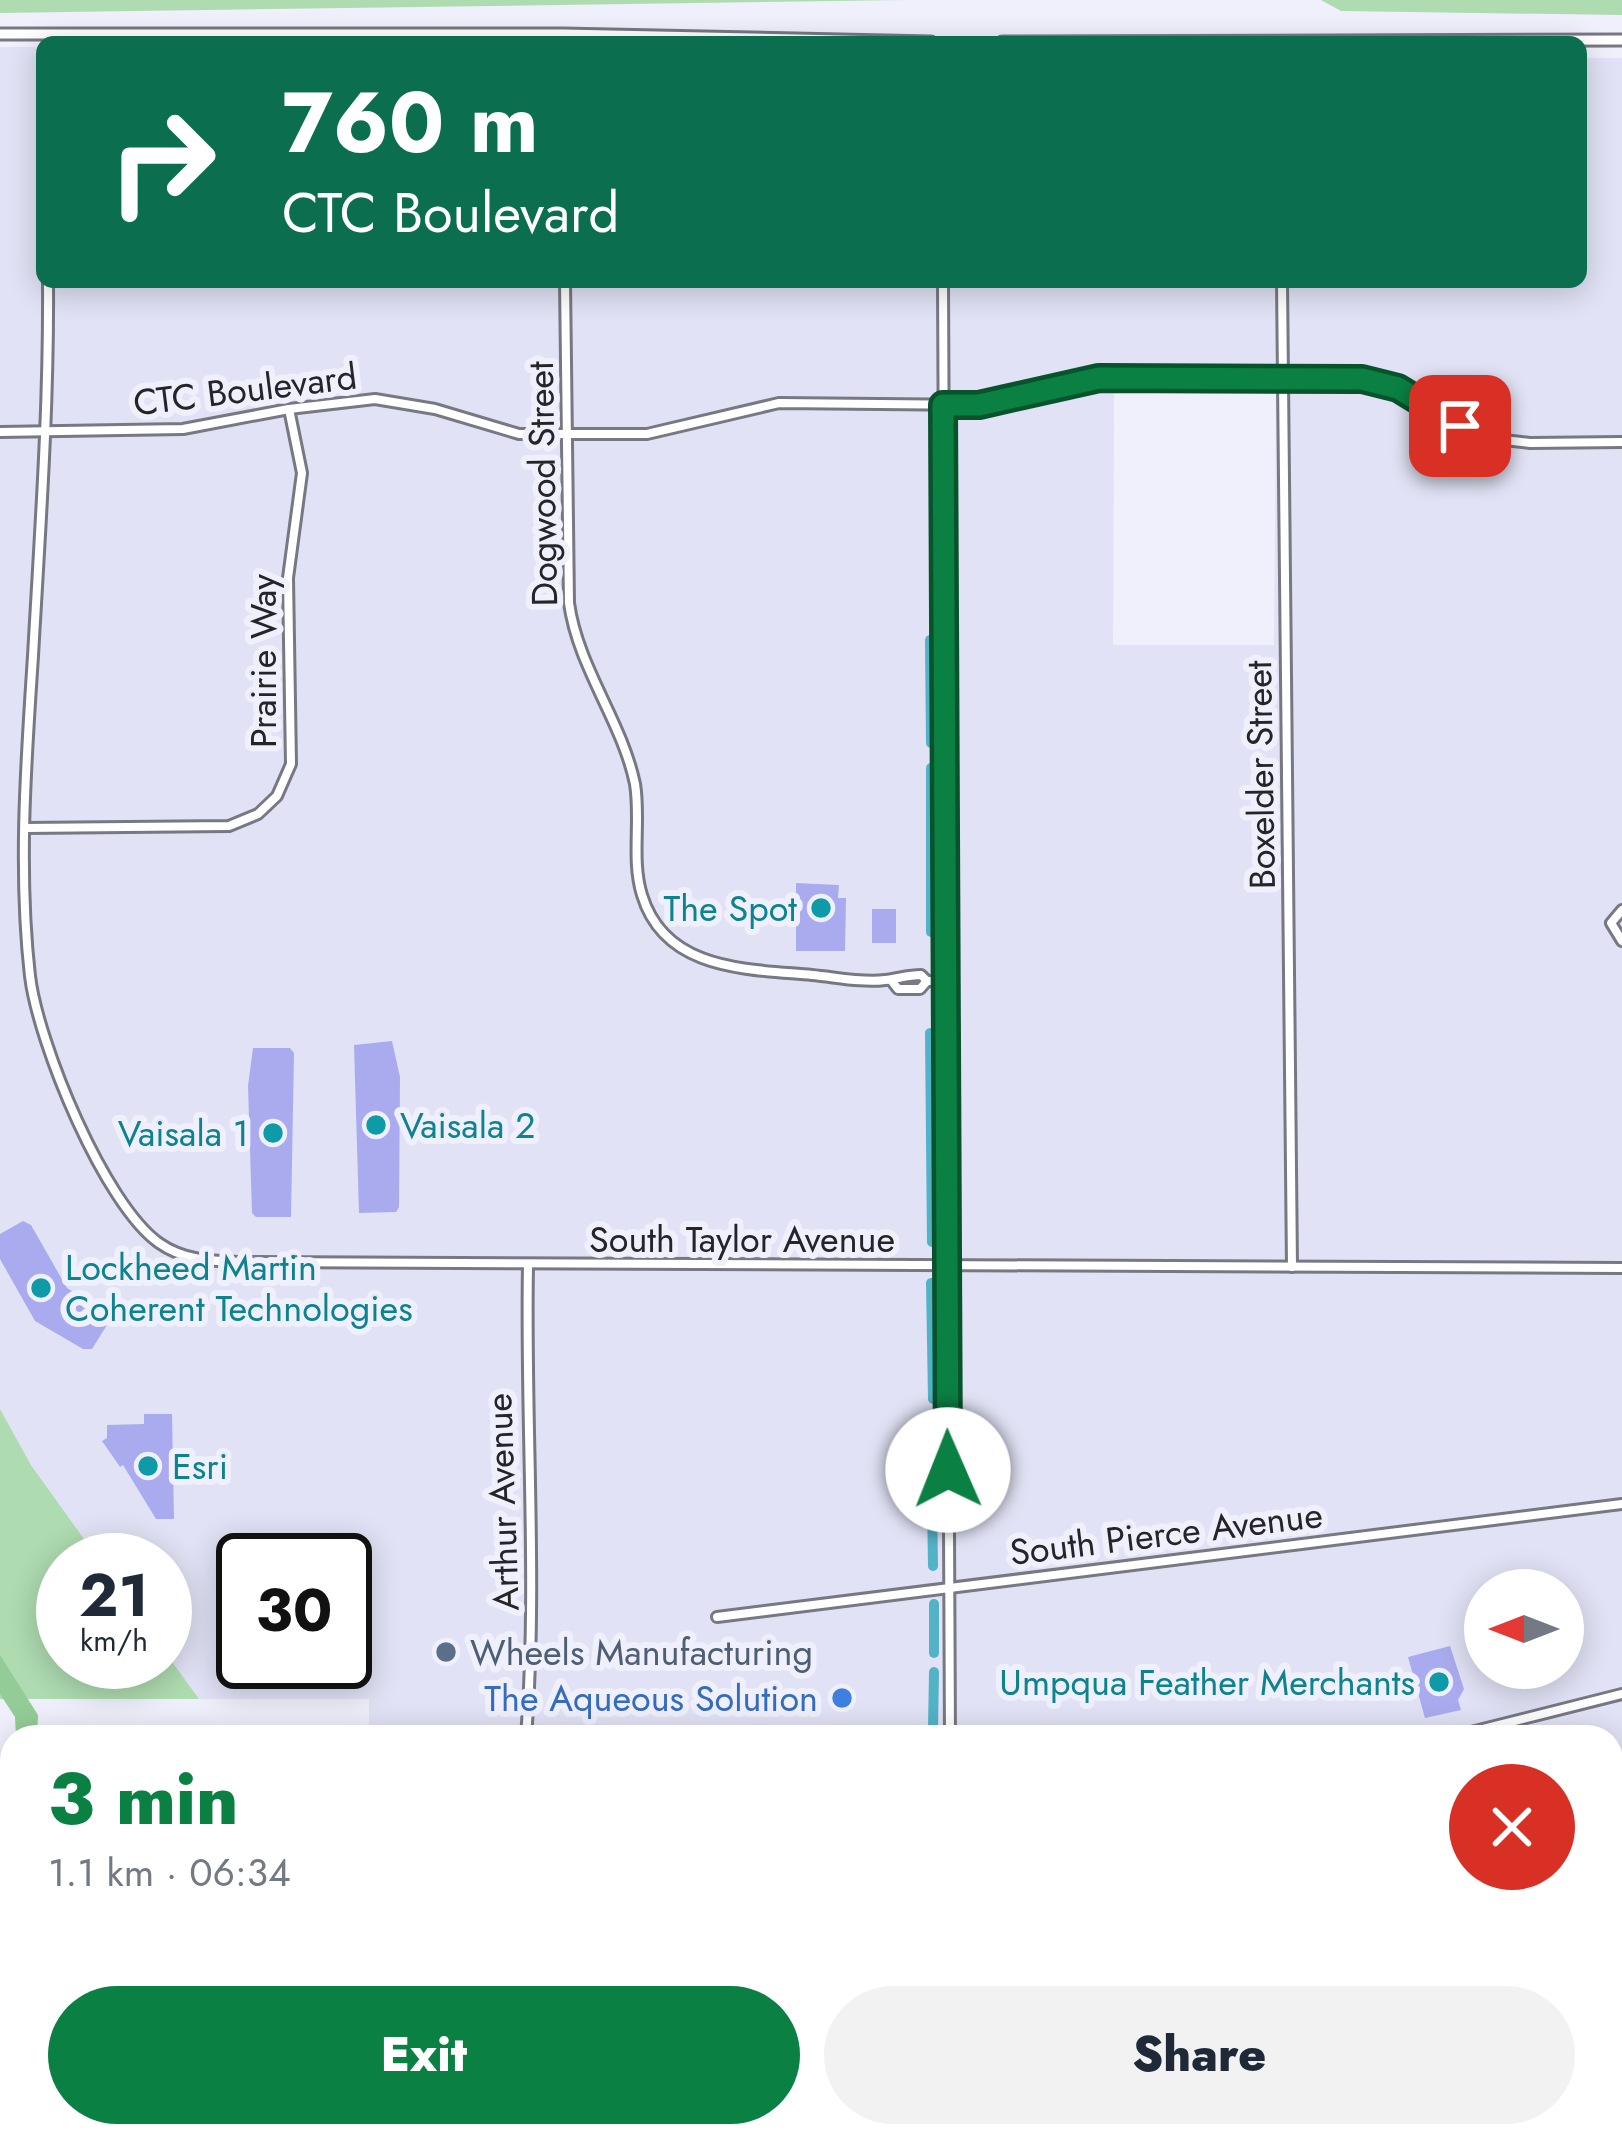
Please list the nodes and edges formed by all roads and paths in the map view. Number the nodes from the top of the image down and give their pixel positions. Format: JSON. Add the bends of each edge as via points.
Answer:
{"nodes":[{"id":1,"x":0,"y":34,"type":"edge"},
{"id":2,"x":36,"y":37,"type":"edge"},
{"id":3,"x":1587,"y":40,"type":"edge"},
{"id":4,"x":1622,"y":40,"type":"edge"},
{"id":5,"x":48,"y":288,"type":"edge"},
{"id":6,"x":565,"y":288,"type":"edge"},
{"id":7,"x":943,"y":288,"type":"edge"},
{"id":8,"x":1282,"y":288,"type":"edge"},
{"id":9,"x":1283,"y":379,"type":"junction"},
{"id":10,"x":943,"y":405,"type":"junction"},
{"id":11,"x":289,"y":409,"type":"junction"},
{"id":12,"x":0,"y":432,"type":"edge"},
{"id":13,"x":46,"y":432,"type":"junction"},
{"id":14,"x":566,"y":434,"type":"junction"},
{"id":15,"x":1622,"y":442,"type":"edge"},
{"id":16,"x":25,"y":828,"type":"junction"},
{"id":17,"x":1622,"y":910,"type":"edge"},
{"id":18,"x":1622,"y":941,"type":"edge"},
{"id":19,"x":946,"y":981,"type":"junction"},
{"id":20,"x":528,"y":1265,"type":"junction"},
{"id":21,"x":946,"y":1267,"type":"junction"},
{"id":22,"x":1292,"y":1268,"type":"junction"},
{"id":23,"x":1622,"y":1268,"type":"edge"},
{"id":24,"x":1622,"y":1504,"type":"edge"},
{"id":25,"x":948,"y":1588,"type":"junction"},
{"id":26,"x":717,"y":1616,"type":"dead end"},
{"id":27,"x":1622,"y":1694,"type":"edge"},
{"id":28,"x":527,"y":1725,"type":"edge"},
{"id":29,"x":950,"y":1725,"type":"edge"},
{"id":30,"x":1499,"y":1725,"type":"edge"}],
"edges":[{"from":1,"to":2,"type":"street"},
{"from":3,"to":4,"type":"street"},
{"from":5,"to":13,"type":"street"},
{"from":6,"to":14,"type":"street","name":"Dogwood Street"},
{"from":7,"to":10,"type":"street"},
{"from":8,"to":9,"type":"street","name":"Boxelder Street"},
{"from":9,"to":10,"type":"street","name":"CTC Boulevard","via":[[1099,378],[979,405]]},
{"from":9,"to":15,"type":"street","name":"CTC Boulevard","via":[[1362,379],[1398,388],[1505,442]]},
{"from":9,"to":22,"type":"street","name":"Boxelder Street"},
{"from":10,"to":14,"type":"street","name":"CTC Boulevard","via":[[779,403],[657,433]]},
{"from":10,"to":19,"type":"street"},
{"from":11,"to":13,"type":"street","name":"CTC Boulevard","via":[[183,429]]},
{"from":11,"to":14,"type":"street","name":"CTC Boulevard","via":[[386,400],[519,434]]},
{"from":11,"to":16,"type":"street","name":"Prairie Way","via":[[302,473],[288,578],[291,764],[277,796],[229,826]]},
{"from":12,"to":13,"type":"street","name":"CTC Boulevard"},
{"from":13,"to":16,"type":"street"},
{"from":14,"to":19,"type":"street","name":"Dogwood Street","via":[[570,614],[626,753],[641,893],[655,922],[676,946],[728,967],[891,980],[898,989]]},
{"from":16,"to":20,"type":"street","name":"South Taylor Avenue","via":[[31,980],[50,1052],[129,1214],[155,1240],[218,1262]]},
{"from":17,"to":18,"type":"street","via":[[1611,923]]},
{"from":19,"to":21,"type":"street"},
{"from":20,"to":21,"type":"street","name":"South Taylor Avenue"},
{"from":20,"to":28,"type":"street","name":"Arthur Avenue"},
{"from":21,"to":22,"type":"street","name":"South Taylor Avenue"},
{"from":21,"to":25,"type":"street"},
{"from":22,"to":23,"type":"street","name":"South Taylor Avenue"},
{"from":24,"to":25,"type":"street","name":"South Pierce Avenue"},
{"from":25,"to":26,"type":"street","name":"South Pierce Avenue"},
{"from":25,"to":29,"type":"street"},
{"from":27,"to":30,"type":"street"}]}
